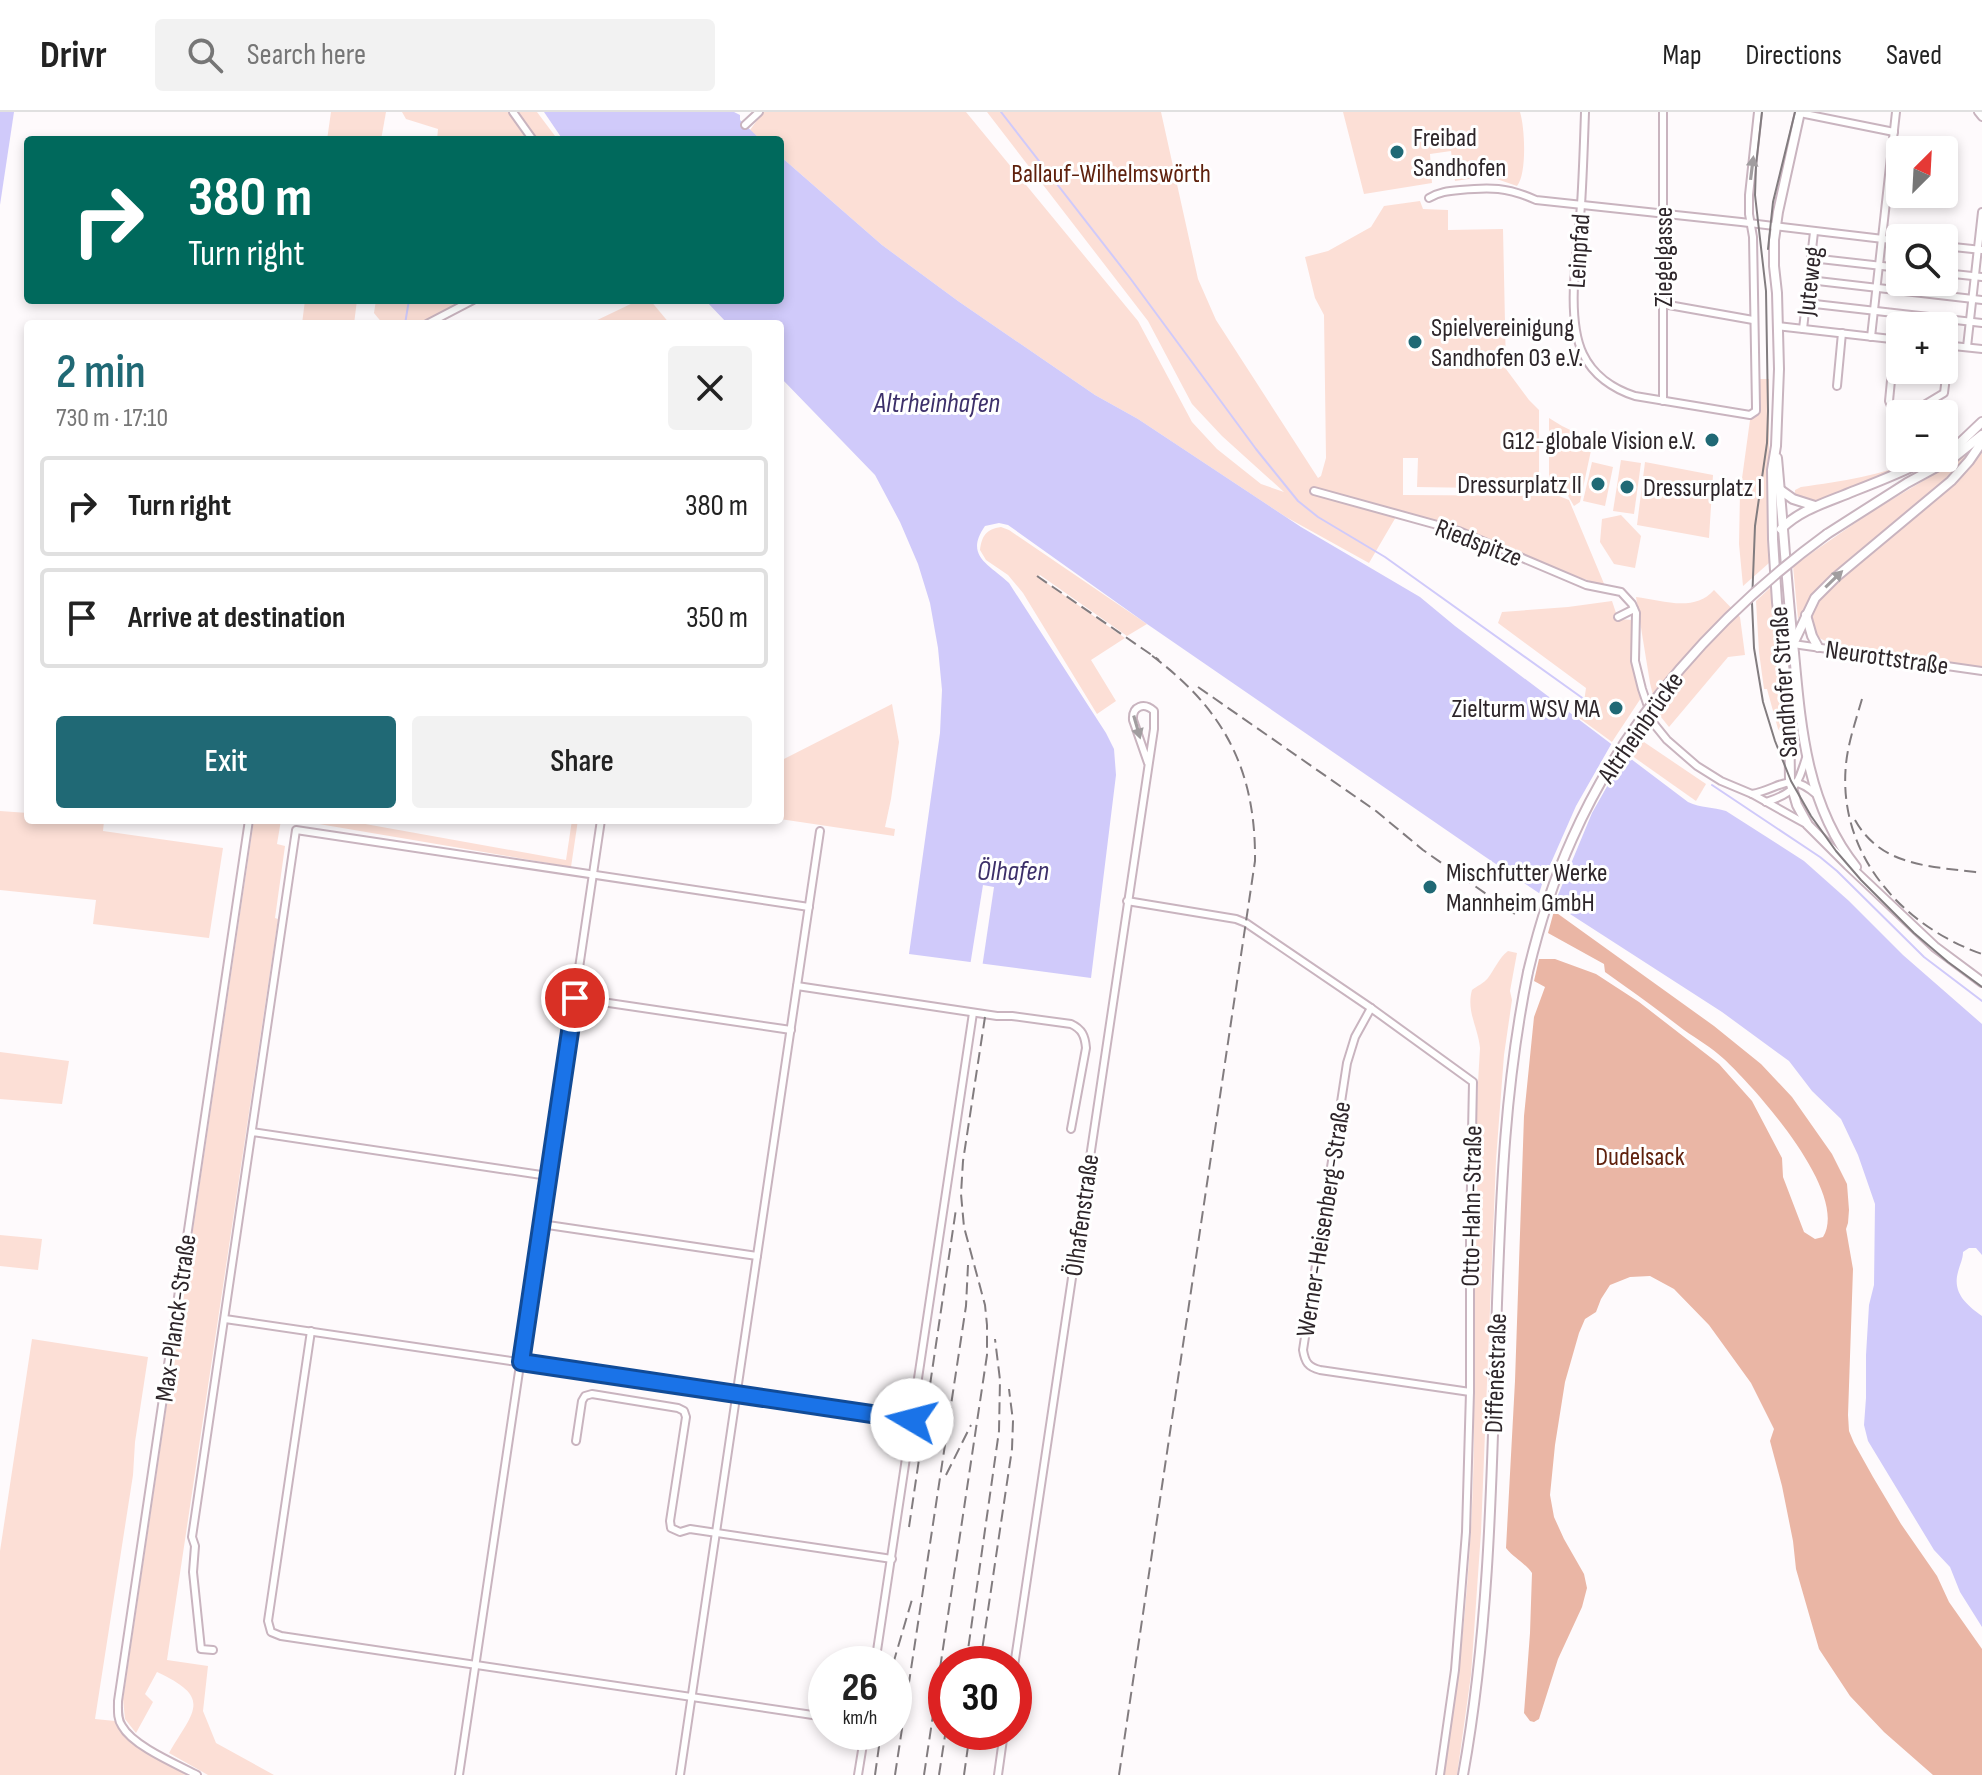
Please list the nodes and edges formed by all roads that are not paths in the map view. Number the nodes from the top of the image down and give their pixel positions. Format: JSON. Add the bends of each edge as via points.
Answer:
{"nodes":[{"id":1,"x":513,"y":112,"type":"edge"},
{"id":2,"x":759,"y":112,"type":"edge"},
{"id":3,"x":1585,"y":112,"type":"edge"},
{"id":4,"x":1663,"y":112,"type":"edge"},
{"id":5,"x":1758,"y":112,"type":"edge"},
{"id":6,"x":1800,"y":112,"type":"edge"},
{"id":7,"x":1896,"y":112,"type":"edge"},
{"id":8,"x":1978,"y":112,"type":"edge"},
{"id":9,"x":1982,"y":117,"type":"edge"},
{"id":10,"x":745,"y":125,"type":"dead end"},
{"id":11,"x":1894,"y":132,"type":"junction"},
{"id":12,"x":530,"y":136,"type":"edge"},
{"id":13,"x":1429,"y":198,"type":"dead end"},
{"id":14,"x":1581,"y":205,"type":"junction"},
{"id":15,"x":1982,"y":212,"type":"edge"},
{"id":16,"x":1662,"y":213,"type":"junction"},
{"id":17,"x":1751,"y":223,"type":"junction"},
{"id":18,"x":1776,"y":227,"type":"junction"},
{"id":19,"x":1814,"y":232,"type":"junction"},
{"id":20,"x":1882,"y":239,"type":"junction"},
{"id":21,"x":1886,"y":239,"type":"edge"},
{"id":22,"x":1958,"y":248,"type":"edge"},
{"id":23,"x":1980,"y":250,"type":"edge"},
{"id":24,"x":1811,"y":258,"type":"junction"},
{"id":25,"x":1879,"y":265,"type":"junction"},
{"id":26,"x":1886,"y":266,"type":"edge"},
{"id":27,"x":1958,"y":274,"type":"edge"},
{"id":28,"x":1978,"y":276,"type":"edge"},
{"id":29,"x":1809,"y":280,"type":"junction"},
{"id":30,"x":1877,"y":288,"type":"junction"},
{"id":31,"x":1972,"y":299,"type":"junction"},
{"id":32,"x":1982,"y":300,"type":"edge"},
{"id":33,"x":1806,"y":303,"type":"junction"},
{"id":34,"x":465,"y":304,"type":"edge"},
{"id":35,"x":1663,"y":304,"type":"junction"},
{"id":36,"x":1874,"y":311,"type":"junction"},
{"id":37,"x":435,"y":320,"type":"edge"},
{"id":38,"x":1753,"y":320,"type":"junction"},
{"id":39,"x":1970,"y":322,"type":"junction"},
{"id":40,"x":1982,"y":323,"type":"edge"},
{"id":41,"x":1777,"y":326,"type":"junction"},
{"id":42,"x":1803,"y":329,"type":"junction"},
{"id":43,"x":1842,"y":333,"type":"junction"},
{"id":44,"x":1871,"y":337,"type":"junction"},
{"id":45,"x":1886,"y":339,"type":"edge"},
{"id":46,"x":1958,"y":346,"type":"edge"},
{"id":47,"x":1967,"y":347,"type":"junction"},
{"id":48,"x":1982,"y":349,"type":"edge"},
{"id":49,"x":1945,"y":384,"type":"edge"},
{"id":50,"x":1837,"y":386,"type":"dead end"},
{"id":51,"x":1932,"y":400,"type":"edge"},
{"id":52,"x":1663,"y":401,"type":"junction"},
{"id":53,"x":1982,"y":422,"type":"edge"},
{"id":54,"x":1977,"y":433,"type":"edge"},
{"id":55,"x":1982,"y":442,"type":"edge"},
{"id":56,"x":1958,"y":443,"type":"edge"},
{"id":57,"x":1776,"y":446,"type":"junction"},
{"id":58,"x":1900,"y":472,"type":"edge"},
{"id":59,"x":1779,"y":489,"type":"junction"},
{"id":60,"x":1314,"y":491,"type":"dead end"},
{"id":61,"x":1816,"y":506,"type":"junction"},
{"id":62,"x":1783,"y":527,"type":"junction"},
{"id":63,"x":1773,"y":539,"type":"junction"},
{"id":64,"x":1634,"y":609,"type":"junction"},
{"id":65,"x":1806,"y":614,"type":"junction"},
{"id":66,"x":1618,"y":617,"type":"dead end"},
{"id":67,"x":1793,"y":644,"type":"junction"},
{"id":68,"x":1782,"y":645,"type":"junction"},
{"id":69,"x":1818,"y":647,"type":"junction"},
{"id":70,"x":1982,"y":671,"type":"edge"},
{"id":71,"x":1807,"y":757,"type":"junction"},
{"id":72,"x":1148,"y":763,"type":"junction"},
{"id":73,"x":1793,"y":784,"type":"junction"},
{"id":74,"x":1752,"y":794,"type":"junction"},
{"id":75,"x":1817,"y":795,"type":"junction"},
{"id":76,"x":1766,"y":802,"type":"junction"},
{"id":77,"x":248,"y":824,"type":"edge"},
{"id":78,"x":600,"y":824,"type":"edge"},
{"id":79,"x":1808,"y":825,"type":"junction"},
{"id":80,"x":820,"y":831,"type":"dead end"},
{"id":81,"x":593,"y":875,"type":"junction"},
{"id":82,"x":1873,"y":888,"type":"junction"},
{"id":83,"x":1127,"y":901,"type":"junction"},
{"id":84,"x":809,"y":907,"type":"junction"},
{"id":85,"x":1528,"y":972,"type":"joint"},
{"id":86,"x":1982,"y":982,"type":"edge"},
{"id":87,"x":797,"y":986,"type":"junction"},
{"id":88,"x":575,"y":998,"type":"junction"},
{"id":89,"x":1371,"y":1008,"type":"junction"},
{"id":90,"x":973,"y":1013,"type":"junction"},
{"id":91,"x":791,"y":1030,"type":"junction"},
{"id":92,"x":1071,"y":1129,"type":"dead end"},
{"id":93,"x":252,"y":1132,"type":"junction"},
{"id":94,"x":548,"y":1176,"type":"junction"},
{"id":95,"x":541,"y":1224,"type":"junction"},
{"id":96,"x":757,"y":1256,"type":"junction"},
{"id":97,"x":225,"y":1319,"type":"junction"},
{"id":98,"x":311,"y":1331,"type":"junction"},
{"id":99,"x":521,"y":1362,"type":"junction"},
{"id":100,"x":1470,"y":1392,"type":"junction"},
{"id":101,"x":737,"y":1394,"type":"junction"},
{"id":102,"x":912,"y":1420,"type":"junction"},
{"id":103,"x":576,"y":1441,"type":"dead end"},
{"id":104,"x":716,"y":1533,"type":"junction"},
{"id":105,"x":892,"y":1559,"type":"junction"},
{"id":106,"x":878,"y":1646,"type":"edge"},
{"id":107,"x":1017,"y":1646,"type":"edge"},
{"id":108,"x":213,"y":1650,"type":"dead end"},
{"id":109,"x":475,"y":1665,"type":"junction"},
{"id":110,"x":691,"y":1697,"type":"junction"},
{"id":111,"x":808,"y":1714,"type":"edge"},
{"id":112,"x":862,"y":1750,"type":"edge"},
{"id":113,"x":1001,"y":1750,"type":"edge"},
{"id":114,"x":197,"y":1775,"type":"edge"},
{"id":115,"x":459,"y":1775,"type":"edge"},
{"id":116,"x":680,"y":1775,"type":"edge"},
{"id":117,"x":858,"y":1775,"type":"edge"},
{"id":118,"x":998,"y":1775,"type":"edge"},
{"id":119,"x":1440,"y":1775,"type":"edge"},
{"id":120,"x":1463,"y":1775,"type":"edge"}],
"edges":[{"from":1,"to":12,"type":"street"},
{"from":2,"to":10,"type":"street"},
{"from":3,"to":14,"type":"street","name":"Leinpfad"},
{"from":4,"to":16,"type":"street","name":"Ziegelgasse"},
{"from":17,"to":5,"type":"street","one_way":true},
{"from":6,"to":11,"type":"street"},
{"from":6,"to":18,"type":"main road","name":"Sandhofer Straße"},
{"from":7,"to":11,"type":"street"},
{"from":8,"to":9,"type":"street"},
{"from":11,"to":20,"type":"street"},
{"from":13,"to":14,"type":"street","via":[[1495,187],[1536,200]]},
{"from":14,"to":16,"type":"street"},
{"from":14,"to":52,"type":"street","name":"Leinpfad","via":[[1574,319],[1584,355],[1622,392]]},
{"from":15,"to":23,"type":"street"},
{"from":16,"to":17,"type":"street"},
{"from":16,"to":35,"type":"street","name":"Ziegelgasse"},
{"from":17,"to":18,"type":"street"},
{"from":17,"to":38,"type":"street"},
{"from":18,"to":19,"type":"street"},
{"from":18,"to":41,"type":"main road","name":"Sandhofer Straße"},
{"from":19,"to":20,"type":"street"},
{"from":19,"to":24,"type":"street","name":"Juteweg"},
{"from":20,"to":21,"type":"street"},
{"from":20,"to":25,"type":"street"},
{"from":22,"to":23,"type":"street"},
{"from":23,"to":28,"type":"street"},
{"from":24,"to":25,"type":"street"},
{"from":24,"to":29,"type":"street","name":"Juteweg"},
{"from":25,"to":26,"type":"street"},
{"from":25,"to":30,"type":"street"},
{"from":27,"to":28,"type":"street"},
{"from":28,"to":31,"type":"street"},
{"from":29,"to":30,"type":"street"},
{"from":29,"to":33,"type":"street","name":"Juteweg"},
{"from":30,"to":31,"type":"street"},
{"from":30,"to":36,"type":"street"},
{"from":31,"to":32,"type":"street"},
{"from":31,"to":39,"type":"street"},
{"from":33,"to":36,"type":"street"},
{"from":33,"to":42,"type":"street","name":"Juteweg"},
{"from":34,"to":37,"type":"street"},
{"from":35,"to":38,"type":"street"},
{"from":35,"to":52,"type":"street","name":"Ziegelgasse"},
{"from":36,"to":39,"type":"street"},
{"from":36,"to":44,"type":"street"},
{"from":38,"to":52,"type":"street","name":"Leinpfad","via":[[1753,414]]},
{"from":39,"to":40,"type":"street"},
{"from":39,"to":47,"type":"street"},
{"from":41,"to":42,"type":"street"},
{"from":41,"to":57,"type":"main road","name":"Sandhofer Straße"},
{"from":42,"to":43,"type":"street"},
{"from":43,"to":44,"type":"street"},
{"from":43,"to":50,"type":"street"},
{"from":44,"to":45,"type":"street"},
{"from":46,"to":47,"type":"street"},
{"from":47,"to":48,"type":"street"},
{"from":49,"to":51,"type":"street","via":[[1944,393]]},
{"from":53,"to":54,"type":"main road"},
{"from":54,"to":56,"type":"main road"},
{"from":54,"to":85,"type":"main road","name":"Altrheinbrücke","bridge":true,"via":[[1764,583],[1658,695],[1620,748],[1572,839]]},
{"from":65,"to":55,"type":"main road","one_way":true,"via":[[1836,577],[1951,481]]},
{"from":57,"to":59,"type":"main road","name":"Sandhofer Straße"},
{"from":57,"to":63,"type":"main road","name":"Sandhofer Straße"},
{"from":58,"to":61,"type":"main road"},
{"from":59,"to":61,"type":"main road"},
{"from":59,"to":62,"type":"main road","name":"Sandhofer Straße"},
{"from":60,"to":64,"type":"street","name":"Riedspitze","via":[[1459,531],[1586,585],[1621,592]]},
{"from":61,"to":62,"type":"main road"},
{"from":62,"to":63,"type":"main road"},
{"from":62,"to":67,"type":"main road","name":"Sandhofer Straße"},
{"from":63,"to":68,"type":"main road","name":"Sandhofer Straße"},
{"from":64,"to":66,"type":"street"},
{"from":64,"to":74,"type":"street","via":[[1635,661],[1654,724],[1697,766]]},
{"from":65,"to":67,"type":"main road"},
{"from":65,"to":69,"type":"main road"},
{"from":67,"to":68,"type":"main road"},
{"from":67,"to":69,"type":"street","name":"Neurottstraße"},
{"from":67,"to":71,"type":"main road","name":"Sandhofer Straße"},
{"from":68,"to":73,"type":"main road","name":"Sandhofer Straße"},
{"from":69,"to":70,"type":"street","name":"Neurottstraße"},
{"from":71,"to":73,"type":"street"},
{"from":71,"to":75,"type":"main road","name":"Sandhofer Straße"},
{"from":72,"to":72,"type":"street","name":"Ölhafenstraße","one_way":true,"via":[[1155,719],[1154,711],[1142,705],[1133,720]]},
{"from":72,"to":83,"type":"street","name":"Ölhafenstraße"},
{"from":73,"to":74,"type":"street"},
{"from":73,"to":75,"type":"street"},
{"from":73,"to":76,"type":"street","via":[[1782,797]]},
{"from":73,"to":79,"type":"main road","name":"Sandhofer Straße"},
{"from":74,"to":76,"type":"street"},
{"from":75,"to":82,"type":"main road","name":"Sandhofer Straße","via":[[1838,842]]},
{"from":76,"to":79,"type":"street"},
{"from":77,"to":114,"type":"street","name":"Max-Planck-Straße","via":[[118,1701],[126,1733]]},
{"from":78,"to":81,"type":"street"},
{"from":79,"to":82,"type":"main road","name":"Sandhofer Straße"},
{"from":80,"to":84,"type":"street"},
{"from":81,"to":84,"type":"street"},
{"from":81,"to":88,"type":"street"},
{"from":81,"to":93,"type":"street","via":[[296,830]]},
{"from":82,"to":86,"type":"main road","name":"Sandhofer Straße","via":[[1935,947]]},
{"from":83,"to":89,"type":"street","name":"Otto-Hahn-Straße","via":[[1246,923]]},
{"from":83,"to":107,"type":"street","name":"Ölhafenstraße"},
{"from":84,"to":87,"type":"street"},
{"from":85,"to":120,"type":"main road","name":"Diffenéstraße","via":[[1504,1144],[1487,1563]]},
{"from":87,"to":90,"type":"street"},
{"from":87,"to":91,"type":"street"},
{"from":88,"to":91,"type":"street"},
{"from":88,"to":94,"type":"street"},
{"from":89,"to":100,"type":"street","name":"Otto-Hahn-Straße","via":[[1473,1082]]},
{"from":89,"to":100,"type":"street","name":"Werner-Heisenberg-Straße","via":[[1347,1063],[1305,1360],[1320,1370]]},
{"from":90,"to":92,"type":"street","via":[[1071,1024],[1082,1031],[1086,1048]]},
{"from":90,"to":102,"type":"street"},
{"from":91,"to":96,"type":"street"},
{"from":93,"to":94,"type":"street"},
{"from":93,"to":97,"type":"street"},
{"from":94,"to":95,"type":"street"},
{"from":95,"to":96,"type":"street"},
{"from":95,"to":99,"type":"street"},
{"from":96,"to":101,"type":"street"},
{"from":97,"to":98,"type":"street"},
{"from":97,"to":108,"type":"street","via":[[192,1537],[201,1649]]},
{"from":98,"to":99,"type":"street"},
{"from":98,"to":109,"type":"street","via":[[268,1621],[271,1632]]},
{"from":99,"to":101,"type":"street"},
{"from":99,"to":109,"type":"street"},
{"from":100,"to":119,"type":"street","name":"Otto-Hahn-Straße","via":[[1460,1613]]},
{"from":101,"to":102,"type":"street"},
{"from":101,"to":104,"type":"street"},
{"from":102,"to":105,"type":"street"},
{"from":103,"to":104,"type":"street","via":[[582,1401],[592,1394],[684,1411],[671,1528]]},
{"from":104,"to":105,"type":"street"},
{"from":104,"to":110,"type":"street"},
{"from":105,"to":106,"type":"street"},
{"from":109,"to":110,"type":"street"},
{"from":109,"to":115,"type":"street"},
{"from":110,"to":111,"type":"street"},
{"from":110,"to":116,"type":"street"},
{"from":112,"to":117,"type":"street"},
{"from":113,"to":118,"type":"street"}]}
